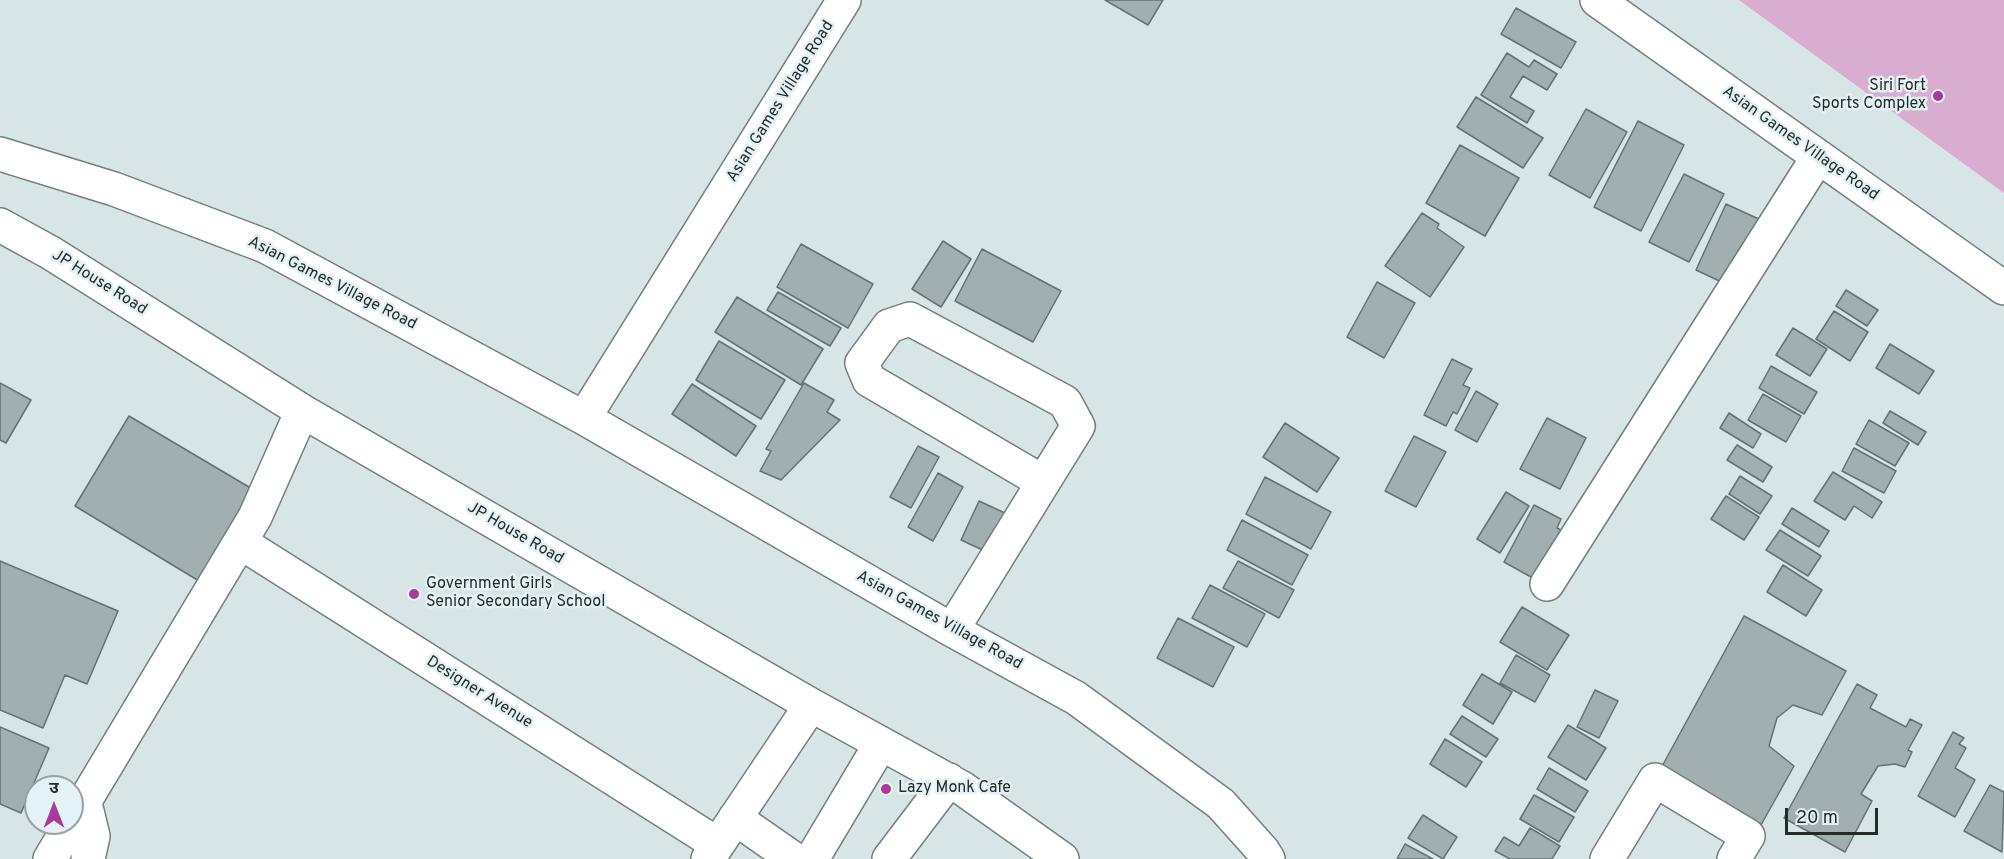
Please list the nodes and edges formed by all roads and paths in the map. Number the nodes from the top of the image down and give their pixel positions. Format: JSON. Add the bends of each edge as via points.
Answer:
{"nodes":[{"id":1,"x":844,"y":0,"type":"edge"},
{"id":2,"x":1597,"y":0,"type":"edge"},
{"id":3,"x":0,"y":154,"type":"edge"},
{"id":4,"x":1818,"y":157,"type":"junction"},
{"id":5,"x":0,"y":225,"type":"edge"},
{"id":6,"x":2004,"y":288,"type":"edge"},
{"id":7,"x":302,"y":411,"type":"junction"},
{"id":8,"x":584,"y":418,"type":"junction"},
{"id":9,"x":1043,"y":482,"type":"junction"},
{"id":10,"x":240,"y":542,"type":"junction"},
{"id":11,"x":1547,"y":584,"type":"dead end"},
{"id":12,"x":952,"y":630,"type":"junction"},
{"id":13,"x":811,"y":705,"type":"junction"},
{"id":14,"x":880,"y":745,"type":"junction"},
{"id":15,"x":949,"y":780,"type":"junction"},
{"id":16,"x":85,"y":803,"type":"junction"},
{"id":17,"x":735,"y":818,"type":"junction"},
{"id":18,"x":713,"y":852,"type":"edge"},
{"id":19,"x":50,"y":859,"type":"edge"},
{"id":20,"x":88,"y":859,"type":"edge"},
{"id":21,"x":794,"y":859,"type":"edge"},
{"id":22,"x":812,"y":859,"type":"edge"},
{"id":23,"x":889,"y":859,"type":"edge"},
{"id":24,"x":1062,"y":859,"type":"edge"},
{"id":25,"x":1268,"y":859,"type":"edge"},
{"id":26,"x":1607,"y":859,"type":"edge"},
{"id":27,"x":1734,"y":859,"type":"edge"}],
"edges":[{"from":1,"to":8,"type":"street","name":"Asian Games Village Road"},
{"from":2,"to":4,"type":"street","name":"Asian Games Village Road"},
{"from":3,"to":8,"type":"street","name":"Asian Games Village Road","via":[[114,189],[265,246]]},
{"from":4,"to":6,"type":"street","name":"Asian Games Village Road"},
{"from":4,"to":11,"type":"street"},
{"from":5,"to":7,"type":"street","name":"JP House Road"},
{"from":7,"to":10,"type":"street"},
{"from":7,"to":13,"type":"street","name":"JP House Road"},
{"from":8,"to":12,"type":"street","name":"Asian Games Village Road"},
{"from":9,"to":9,"type":"street","via":[[1078,426],[1065,402],[910,319],[889,326],[862,363],[869,380]]},
{"from":9,"to":12,"type":"street"},
{"from":10,"to":16,"type":"street"},
{"from":10,"to":18,"type":"street","name":"Designer Avenue"},
{"from":12,"to":25,"type":"street","name":"Asian Games Village Road","via":[[1076,698],[1221,804]]},
{"from":13,"to":14,"type":"street","name":"JP House Road"},
{"from":13,"to":17,"type":"street"},
{"from":14,"to":15,"type":"street","name":"JP House Road"},
{"from":14,"to":22,"type":"street"},
{"from":15,"to":23,"type":"street"},
{"from":15,"to":24,"type":"street","name":"JP House Road"},
{"from":16,"to":19,"type":"street"},
{"from":16,"to":20,"type":"street","via":[[93,836]]},
{"from":17,"to":18,"type":"street"},
{"from":17,"to":21,"type":"street"},
{"from":26,"to":27,"type":"street","via":[[1655,780],[1748,836]]}]}
